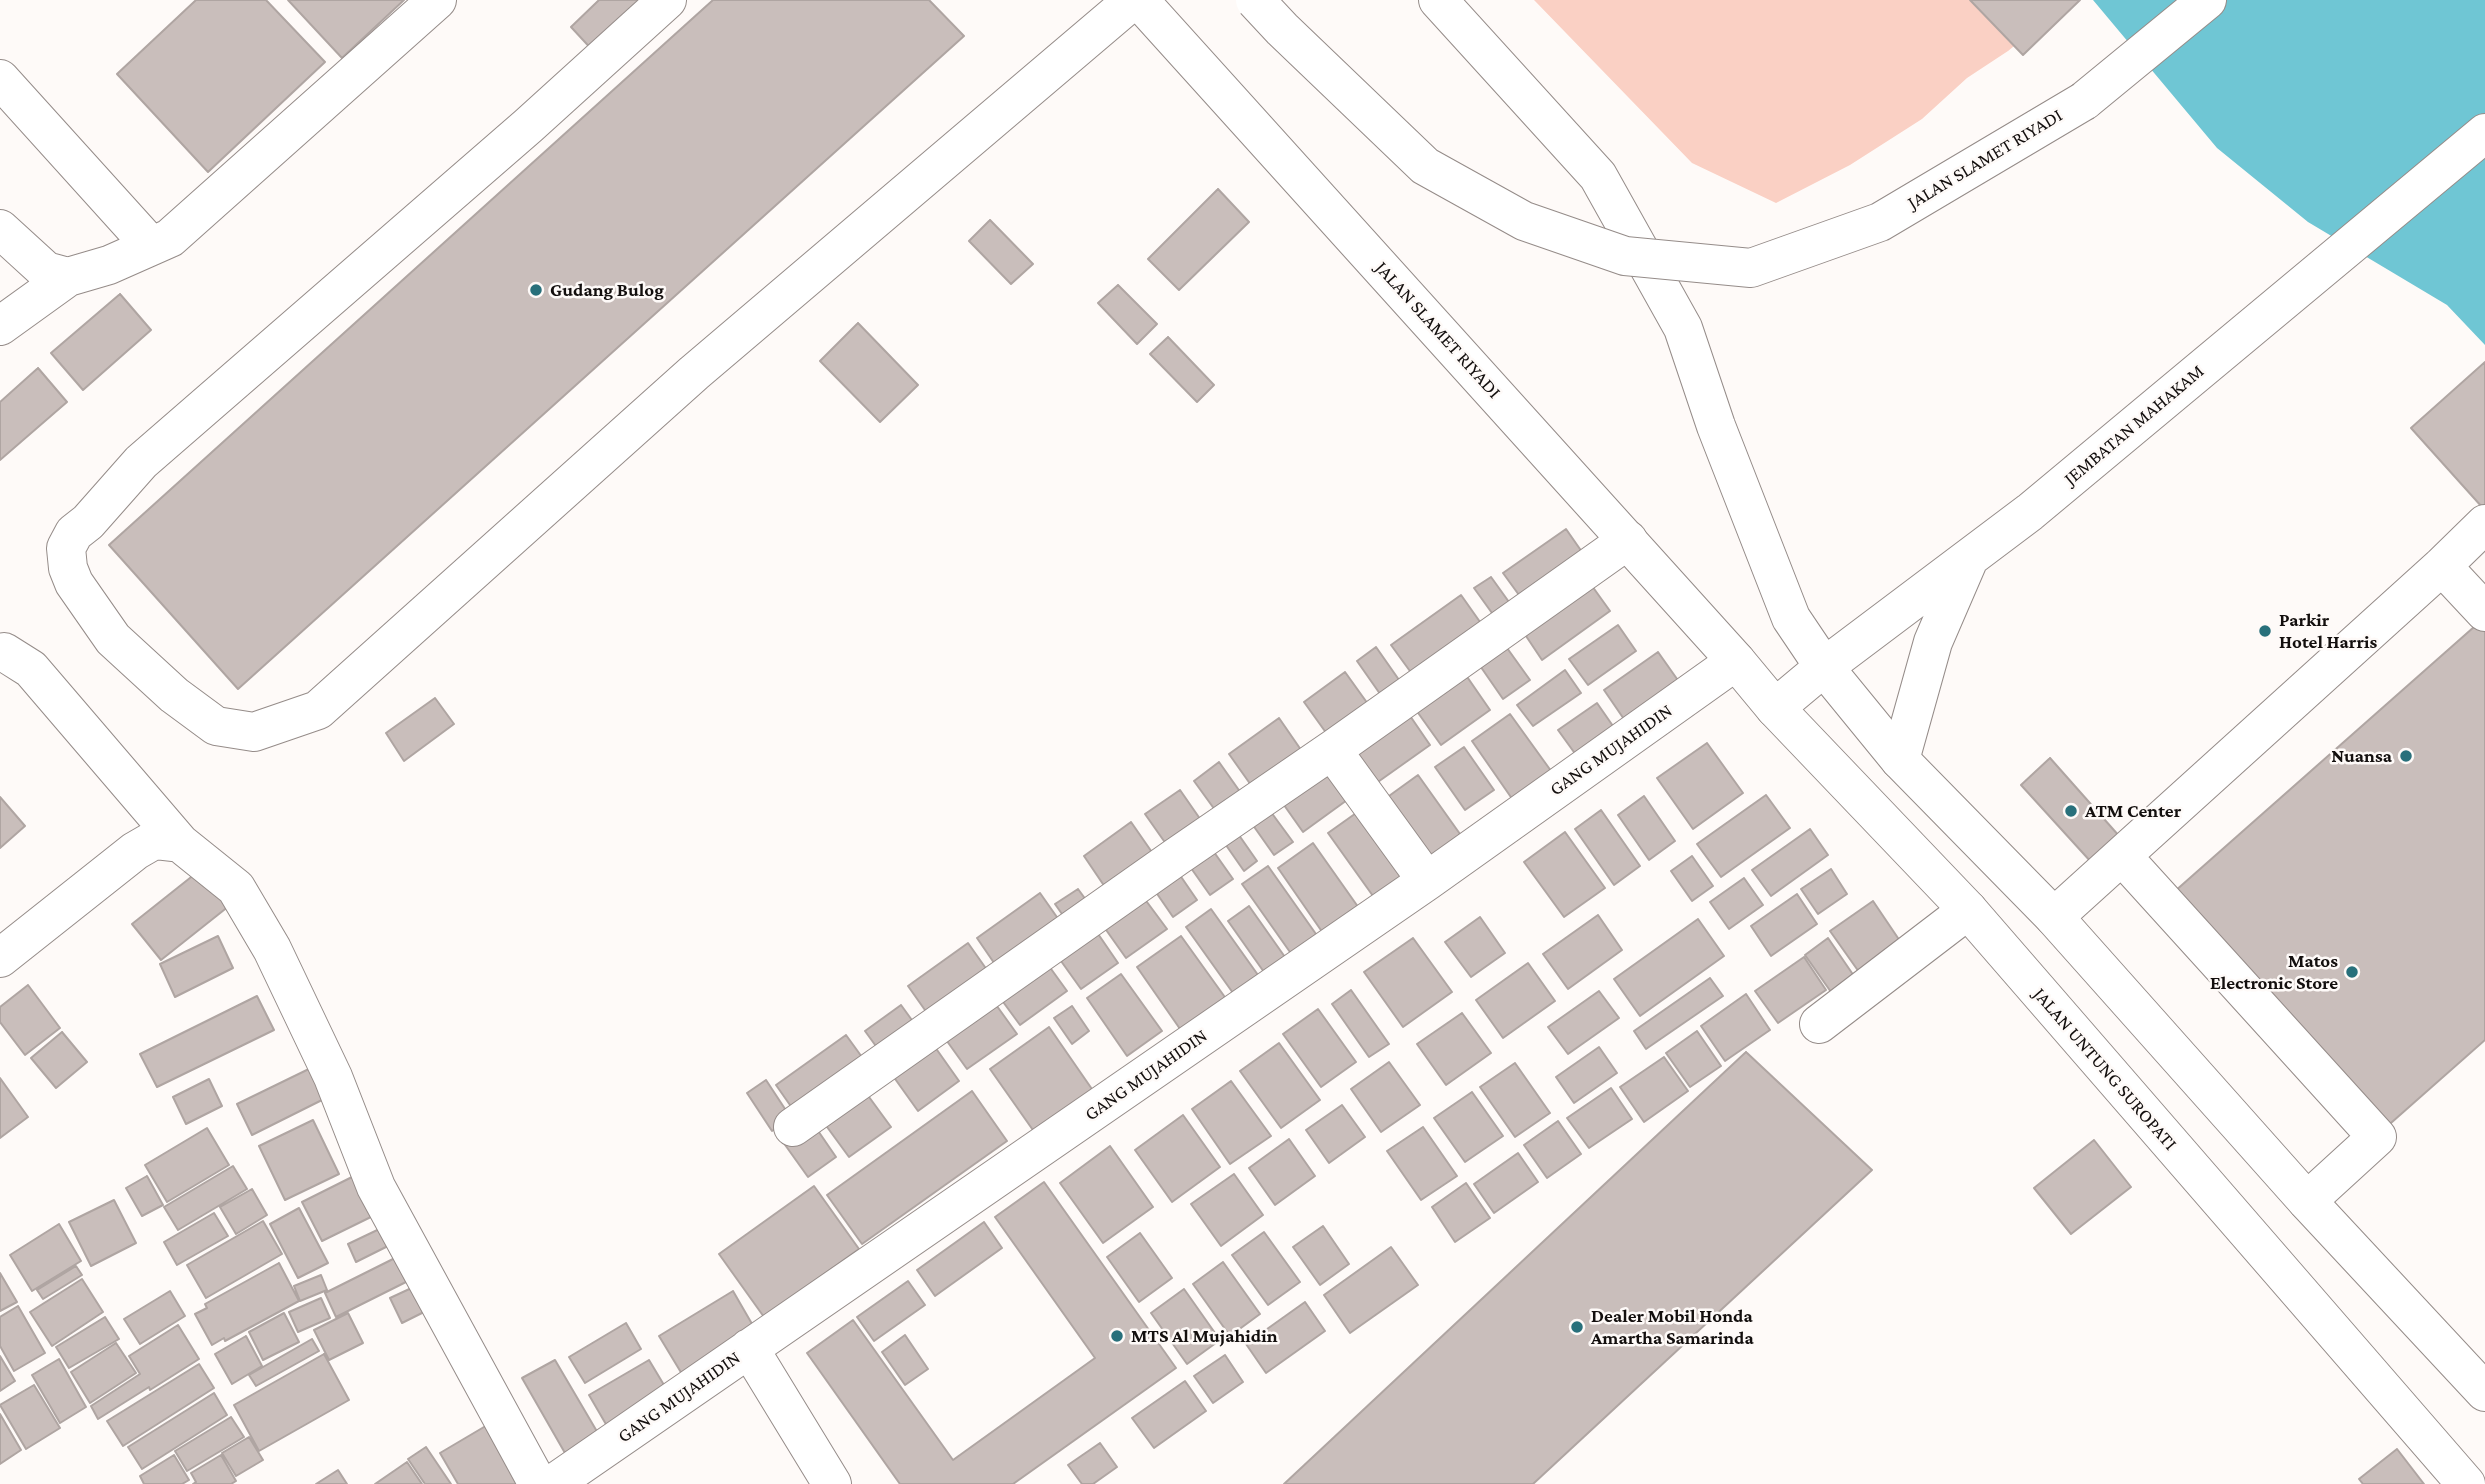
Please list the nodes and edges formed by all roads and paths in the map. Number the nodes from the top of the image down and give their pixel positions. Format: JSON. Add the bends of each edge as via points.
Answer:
{"nodes":[{"id":1,"x":437,"y":0,"type":"edge"},
{"id":2,"x":667,"y":0,"type":"edge"},
{"id":3,"x":1133,"y":0,"type":"edge"},
{"id":4,"x":1139,"y":0,"type":"edge"},
{"id":5,"x":1255,"y":0,"type":"edge"},
{"id":6,"x":1438,"y":0,"type":"edge"},
{"id":7,"x":2207,"y":0,"type":"edge"},
{"id":8,"x":0,"y":79,"type":"edge"},
{"id":9,"x":2485,"y":132,"type":"edge"},
{"id":10,"x":0,"y":229,"type":"edge"},
{"id":11,"x":151,"y":246,"type":"junction"},
{"id":12,"x":68,"y":277,"type":"junction"},
{"id":13,"x":0,"y":326,"type":"edge"},
{"id":14,"x":2485,"y":524,"type":"edge"},
{"id":15,"x":1628,"y":540,"type":"junction"},
{"id":16,"x":1969,"y":559,"type":"junction"},
{"id":17,"x":2442,"y":566,"type":"junction"},
{"id":18,"x":2485,"y":612,"type":"edge"},
{"id":19,"x":0,"y":653,"type":"edge"},
{"id":20,"x":1737,"y":661,"type":"junction"},
{"id":21,"x":1824,"y":667,"type":"junction"},
{"id":22,"x":1775,"y":708,"type":"junction"},
{"id":23,"x":1332,"y":750,"type":"junction"},
{"id":24,"x":1899,"y":760,"type":"junction"},
{"id":25,"x":180,"y":843,"type":"junction"},
{"id":26,"x":2122,"y":856,"type":"junction"},
{"id":27,"x":1427,"y":881,"type":"junction"},
{"id":28,"x":1968,"y":910,"type":"junction"},
{"id":29,"x":2054,"y":917,"type":"junction"},
{"id":30,"x":0,"y":958,"type":"edge"},
{"id":31,"x":1819,"y":1024,"type":"dead end"},
{"id":32,"x":793,"y":1127,"type":"dead end"},
{"id":33,"x":2307,"y":1201,"type":"junction"},
{"id":34,"x":749,"y":1348,"type":"junction"},
{"id":35,"x":2485,"y":1392,"type":"edge"},
{"id":36,"x":577,"y":1477,"type":"edge"},
{"id":37,"x":538,"y":1484,"type":"edge"},
{"id":38,"x":832,"y":1484,"type":"edge"},
{"id":39,"x":2466,"y":1484,"type":"edge"}],
"edges":[{"from":1,"to":11,"type":"main road","via":[[170,238]]},
{"from":2,"to":3,"type":"main road","via":[[141,461],[74,533],[66,548],[68,568],[113,639],[216,726],[254,732],[318,710],[694,373]]},
{"from":4,"to":15,"type":"main road","name":"JALAN SLAMET RIYADI"},
{"from":5,"to":7,"type":"main road","name":"JALAN SLAMET RIYADI","bridge":true,"via":[[1425,166],[1524,221],[1625,256],[1752,268],[1880,222],[2084,101]]},
{"from":6,"to":21,"type":"main road","via":[[1598,176],[1682,328],[1791,618]]},
{"from":8,"to":11,"type":"main road"},
{"from":9,"to":16,"type":"main road","name":"JEMBATAN MAHAKAM"},
{"from":10,"to":12,"type":"main road","via":[[46,271]]},
{"from":11,"to":12,"type":"main road"},
{"from":12,"to":13,"type":"main road"},
{"from":14,"to":17,"type":"main road"},
{"from":15,"to":20,"type":"main road","name":"JALAN SLAMET RIYADI"},
{"from":15,"to":23,"type":"main road"},
{"from":16,"to":21,"type":"main road","name":"JEMBATAN MAHAKAM"},
{"from":16,"to":24,"type":"main road","via":[[1933,642]]},
{"from":17,"to":18,"type":"main road"},
{"from":17,"to":26,"type":"main road"},
{"from":19,"to":25,"type":"main road","via":[[31,669]]},
{"from":20,"to":22,"type":"main road","name":"JALAN UNTUNG SUROPATI"},
{"from":20,"to":27,"type":"main road","name":"GANG MUJAHIDIN"},
{"from":21,"to":22,"type":"main road","name":"JEMBATAN MAHAKAM"},
{"from":21,"to":24,"type":"main road"},
{"from":22,"to":28,"type":"main road","name":"JALAN UNTUNG SUROPATI"},
{"from":23,"to":27,"type":"main road"},
{"from":23,"to":32,"type":"main road"},
{"from":24,"to":29,"type":"main road"},
{"from":25,"to":30,"type":"main road","via":[[154,840],[135,851]]},
{"from":25,"to":37,"type":"main road","via":[[236,888],[272,949],[332,1077],[376,1187]]},
{"from":26,"to":29,"type":"main road"},
{"from":26,"to":33,"type":"main road","via":[[2377,1136]]},
{"from":27,"to":34,"type":"main road","name":"GANG MUJAHIDIN"},
{"from":28,"to":31,"type":"main road"},
{"from":28,"to":39,"type":"main road","name":"JALAN UNTUNG SUROPATI"},
{"from":29,"to":33,"type":"main road"},
{"from":33,"to":35,"type":"main road"},
{"from":34,"to":36,"type":"main road","name":"GANG MUJAHIDIN"},
{"from":34,"to":38,"type":"main road"}]}
